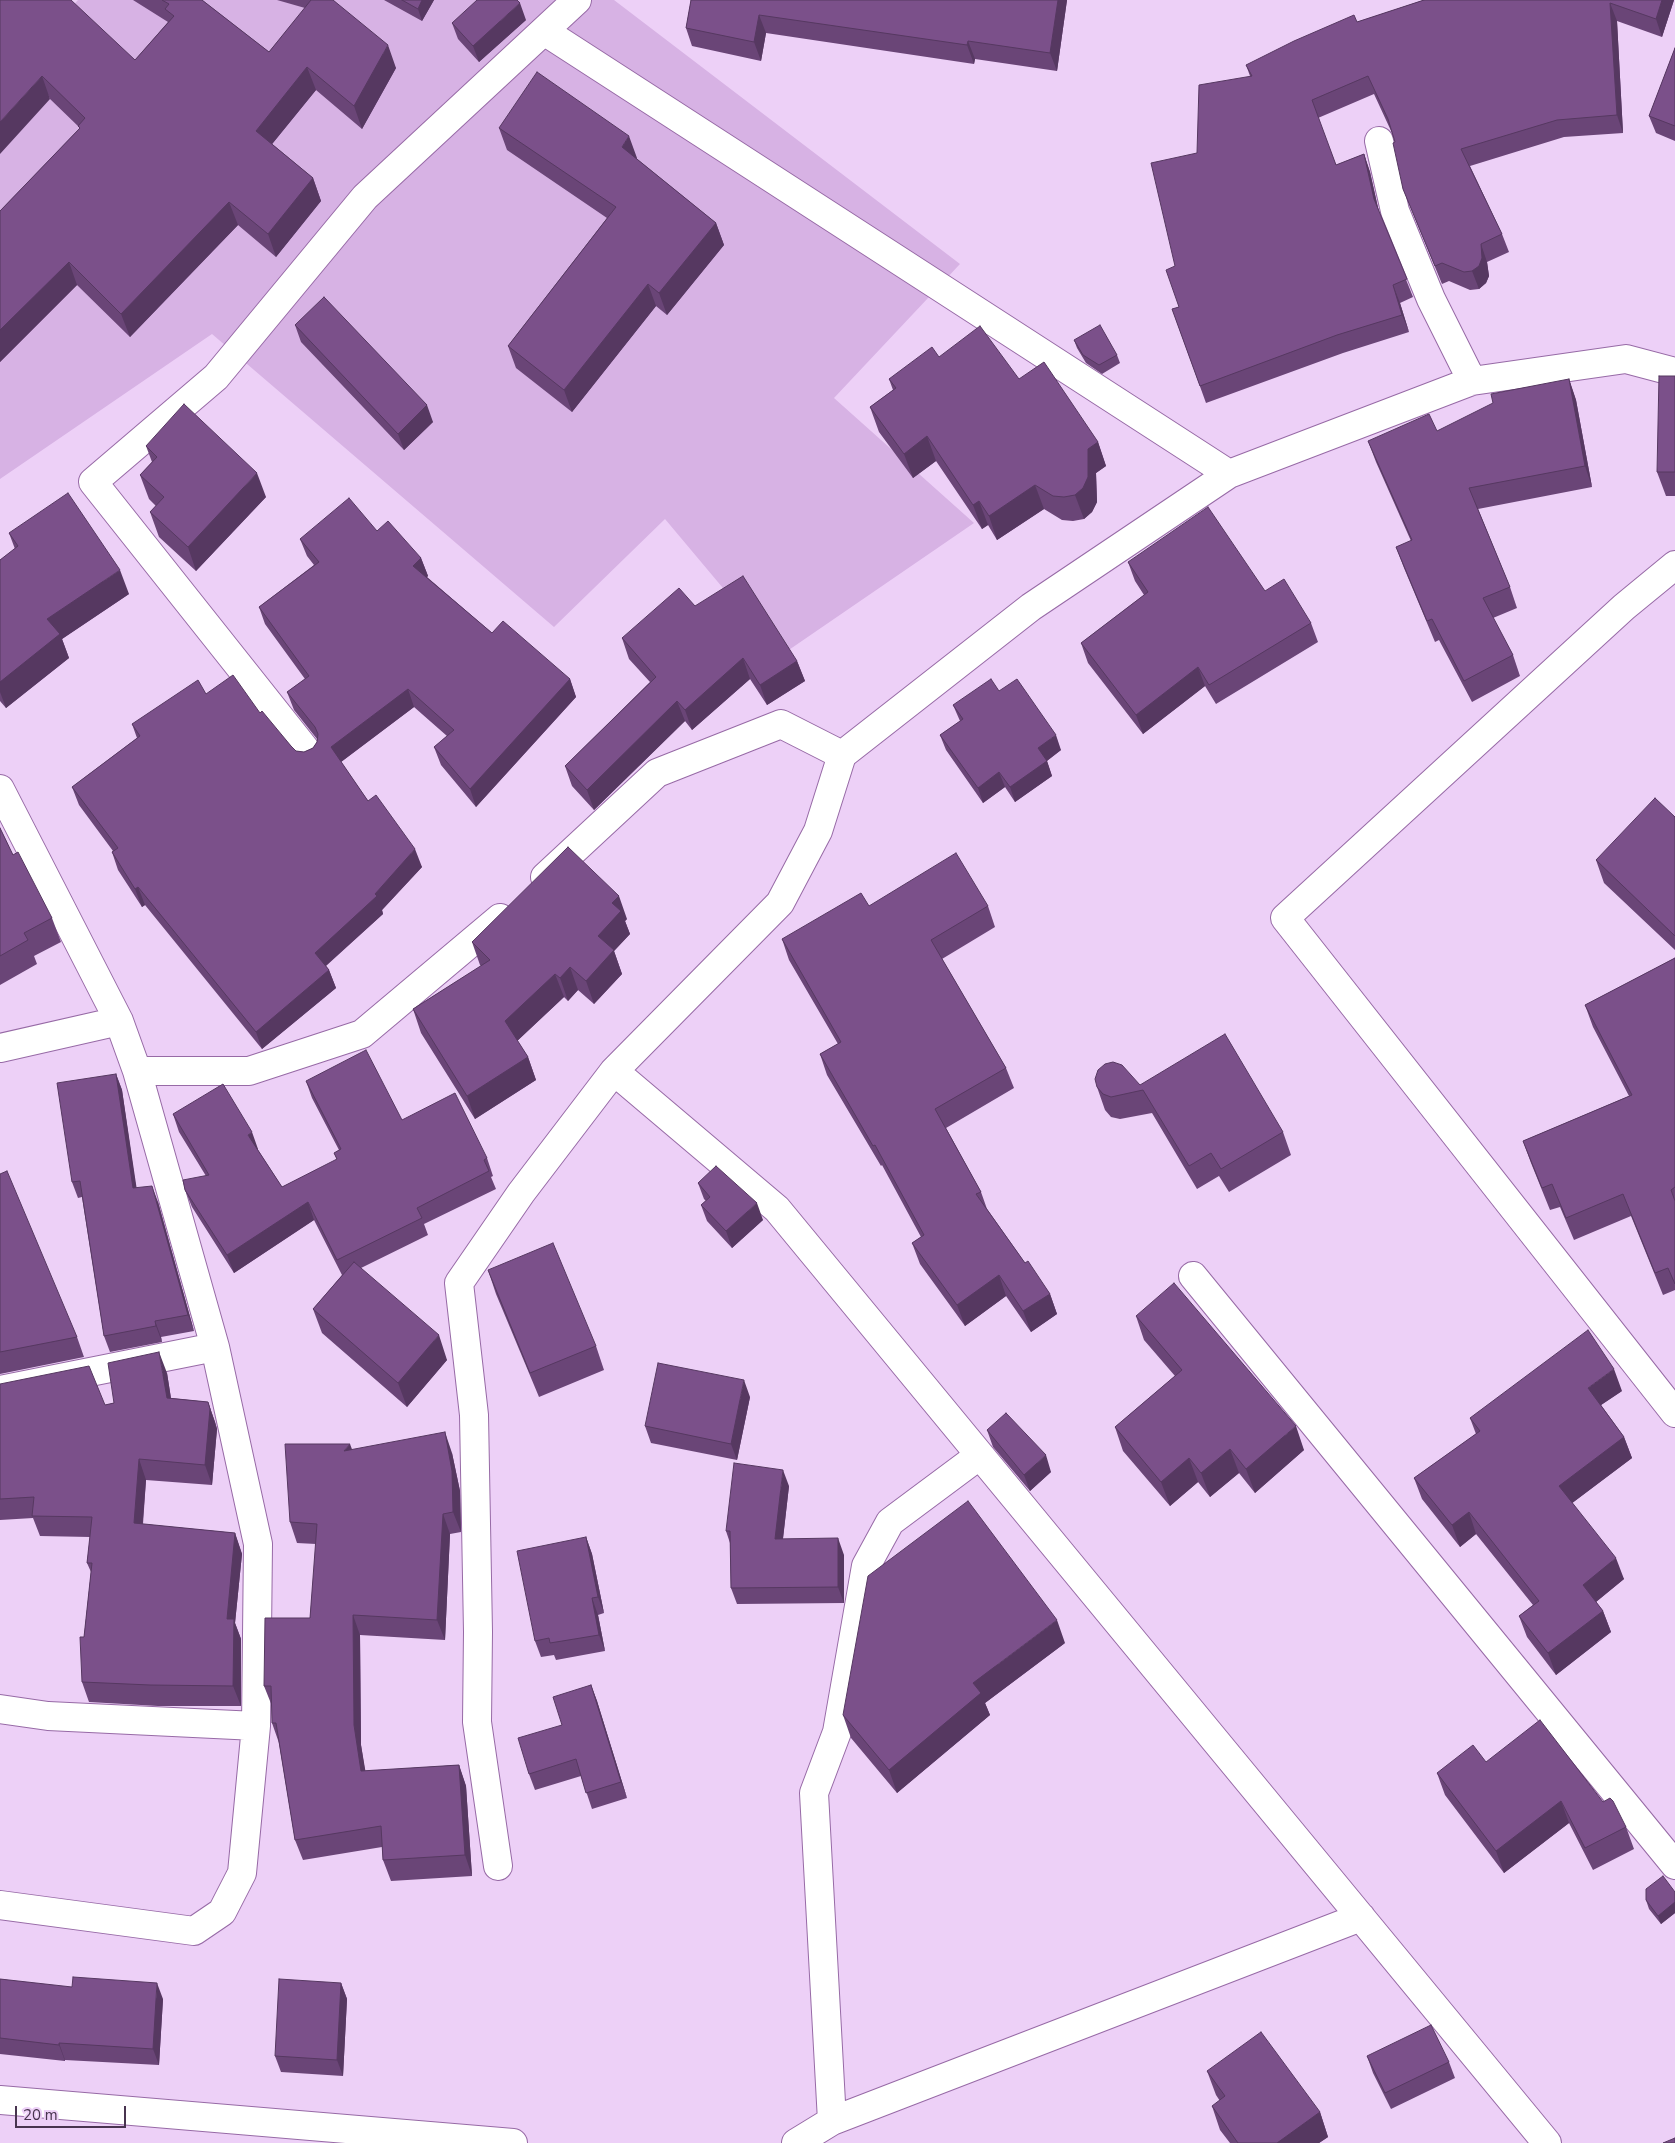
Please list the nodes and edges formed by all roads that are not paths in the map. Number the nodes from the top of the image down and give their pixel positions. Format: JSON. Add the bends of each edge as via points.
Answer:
{"nodes":[{"id":1,"x":577,"y":0,"type":"edge"},
{"id":2,"x":544,"y":31,"type":"junction"},
{"id":3,"x":1379,"y":141,"type":"dead end"},
{"id":4,"x":1675,"y":372,"type":"edge"},
{"id":5,"x":1472,"y":381,"type":"junction"},
{"id":6,"x":1229,"y":474,"type":"junction"},
{"id":7,"x":1675,"y":565,"type":"edge"},
{"id":8,"x":309,"y":754,"type":"edge"},
{"id":9,"x":842,"y":755,"type":"junction"},
{"id":10,"x":0,"y":789,"type":"edge"},
{"id":11,"x":119,"y":1020,"type":"junction"},
{"id":12,"x":0,"y":1048,"type":"edge"},
{"id":13,"x":137,"y":1071,"type":"junction"},
{"id":14,"x":614,"y":1071,"type":"junction"},
{"id":15,"x":1193,"y":1276,"type":"dead end"},
{"id":16,"x":215,"y":1347,"type":"junction"},
{"id":17,"x":0,"y":1390,"type":"edge"},
{"id":18,"x":1675,"y":1413,"type":"edge"},
{"id":19,"x":980,"y":1455,"type":"junction"},
{"id":20,"x":0,"y":1709,"type":"edge"},
{"id":21,"x":256,"y":1726,"type":"junction"},
{"id":22,"x":1675,"y":1865,"type":"edge"},
{"id":23,"x":498,"y":1866,"type":"dead end"},
{"id":24,"x":0,"y":1905,"type":"edge"},
{"id":25,"x":1361,"y":1917,"type":"junction"},
{"id":26,"x":0,"y":2100,"type":"edge"},
{"id":27,"x":832,"y":2121,"type":"junction"},
{"id":28,"x":513,"y":2143,"type":"edge"},
{"id":29,"x":796,"y":2143,"type":"edge"},
{"id":30,"x":1547,"y":2143,"type":"edge"}],
"edges":[{"from":1,"to":2,"type":"street"},
{"from":2,"to":6,"type":"street"},
{"from":2,"to":8,"type":"street","via":[[365,197],[216,377],[93,482]]},
{"from":3,"to":5,"type":"street","via":[[1395,211],[1431,299]]},
{"from":4,"to":5,"type":"street","via":[[1626,359]]},
{"from":5,"to":6,"type":"street"},
{"from":6,"to":9,"type":"street","via":[[1031,608]]},
{"from":7,"to":18,"type":"street","via":[[1624,607],[1285,918]]},
{"from":9,"to":13,"type":"street","via":[[781,724],[657,773],[522,898],[362,1034],[249,1071]]},
{"from":9,"to":14,"type":"street","via":[[818,830],[780,903]]},
{"from":10,"to":11,"type":"street"},
{"from":11,"to":12,"type":"street"},
{"from":11,"to":13,"type":"street"},
{"from":13,"to":16,"type":"street"},
{"from":14,"to":19,"type":"street","via":[[778,1209]]},
{"from":14,"to":23,"type":"street","via":[[520,1193],[459,1283],[474,1415],[477,1722]]},
{"from":15,"to":22,"type":"street"},
{"from":16,"to":17,"type":"street"},
{"from":16,"to":21,"type":"street","via":[[258,1544]]},
{"from":19,"to":25,"type":"street"},
{"from":19,"to":27,"type":"street","via":[[890,1522],[866,1566],[837,1732],[814,1793]]},
{"from":20,"to":21,"type":"street","via":[[48,1716]]},
{"from":21,"to":24,"type":"street","via":[[242,1873],[222,1912],[194,1931]]},
{"from":25,"to":27,"type":"street"},
{"from":25,"to":30,"type":"street"},
{"from":26,"to":28,"type":"street"},
{"from":27,"to":29,"type":"street"}]}
